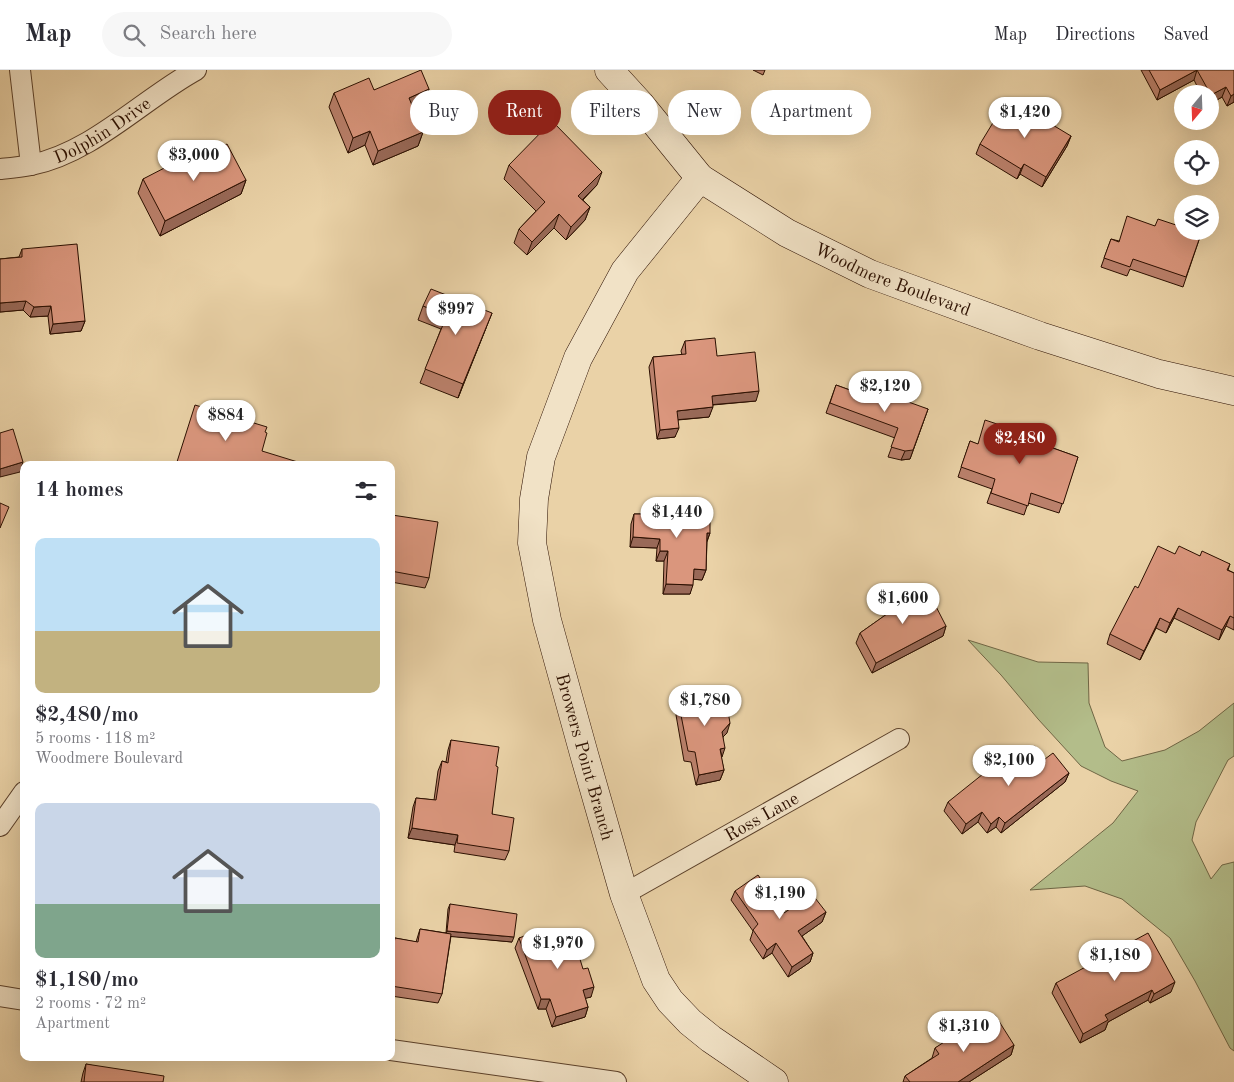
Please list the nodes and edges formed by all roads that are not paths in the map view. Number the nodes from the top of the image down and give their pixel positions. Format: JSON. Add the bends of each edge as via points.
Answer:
{"nodes":[{"id":1,"x":20,"y":70,"type":"edge"},
{"id":2,"x":196,"y":70,"type":"edge"},
{"id":3,"x":609,"y":70,"type":"edge"},
{"id":4,"x":31,"y":165,"type":"junction"},
{"id":5,"x":0,"y":169,"type":"edge"},
{"id":6,"x":700,"y":178,"type":"junction"},
{"id":7,"x":1234,"y":391,"type":"edge"},
{"id":8,"x":899,"y":739,"type":"dead end"},
{"id":9,"x":20,"y":798,"type":"edge"},
{"id":10,"x":0,"y":826,"type":"edge"},
{"id":11,"x":624,"y":894,"type":"junction"},
{"id":12,"x":0,"y":996,"type":"edge"},
{"id":13,"x":20,"y":999,"type":"edge"},
{"id":14,"x":395,"y":1051,"type":"edge"},
{"id":15,"x":616,"y":1082,"type":"edge"},
{"id":16,"x":774,"y":1082,"type":"edge"}],
"edges":[{"from":1,"to":4,"type":"street"},
{"from":2,"to":4,"type":"street","name":"Dolphin Drive","via":[[79,147]]},
{"from":3,"to":6,"type":"street","name":"Woodmere Boulevard"},
{"from":4,"to":5,"type":"street","name":"Dolphin Drive"},
{"from":6,"to":7,"type":"street","name":"Woodmere Boulevard","via":[[787,233],[870,274],[1040,336],[1159,374]]},
{"from":6,"to":11,"type":"street","name":"Browers Point Branch","via":[[625,271],[578,358],[541,457],[534,499],[532,543],[547,620]]},
{"from":8,"to":11,"type":"street","name":"Ross Lane"},
{"from":9,"to":10,"type":"street"},
{"from":11,"to":16,"type":"street","name":"Browers Point Branch","via":[[656,980],[670,1000],[711,1039]]},
{"from":12,"to":13,"type":"street"},
{"from":14,"to":15,"type":"street"}]}
